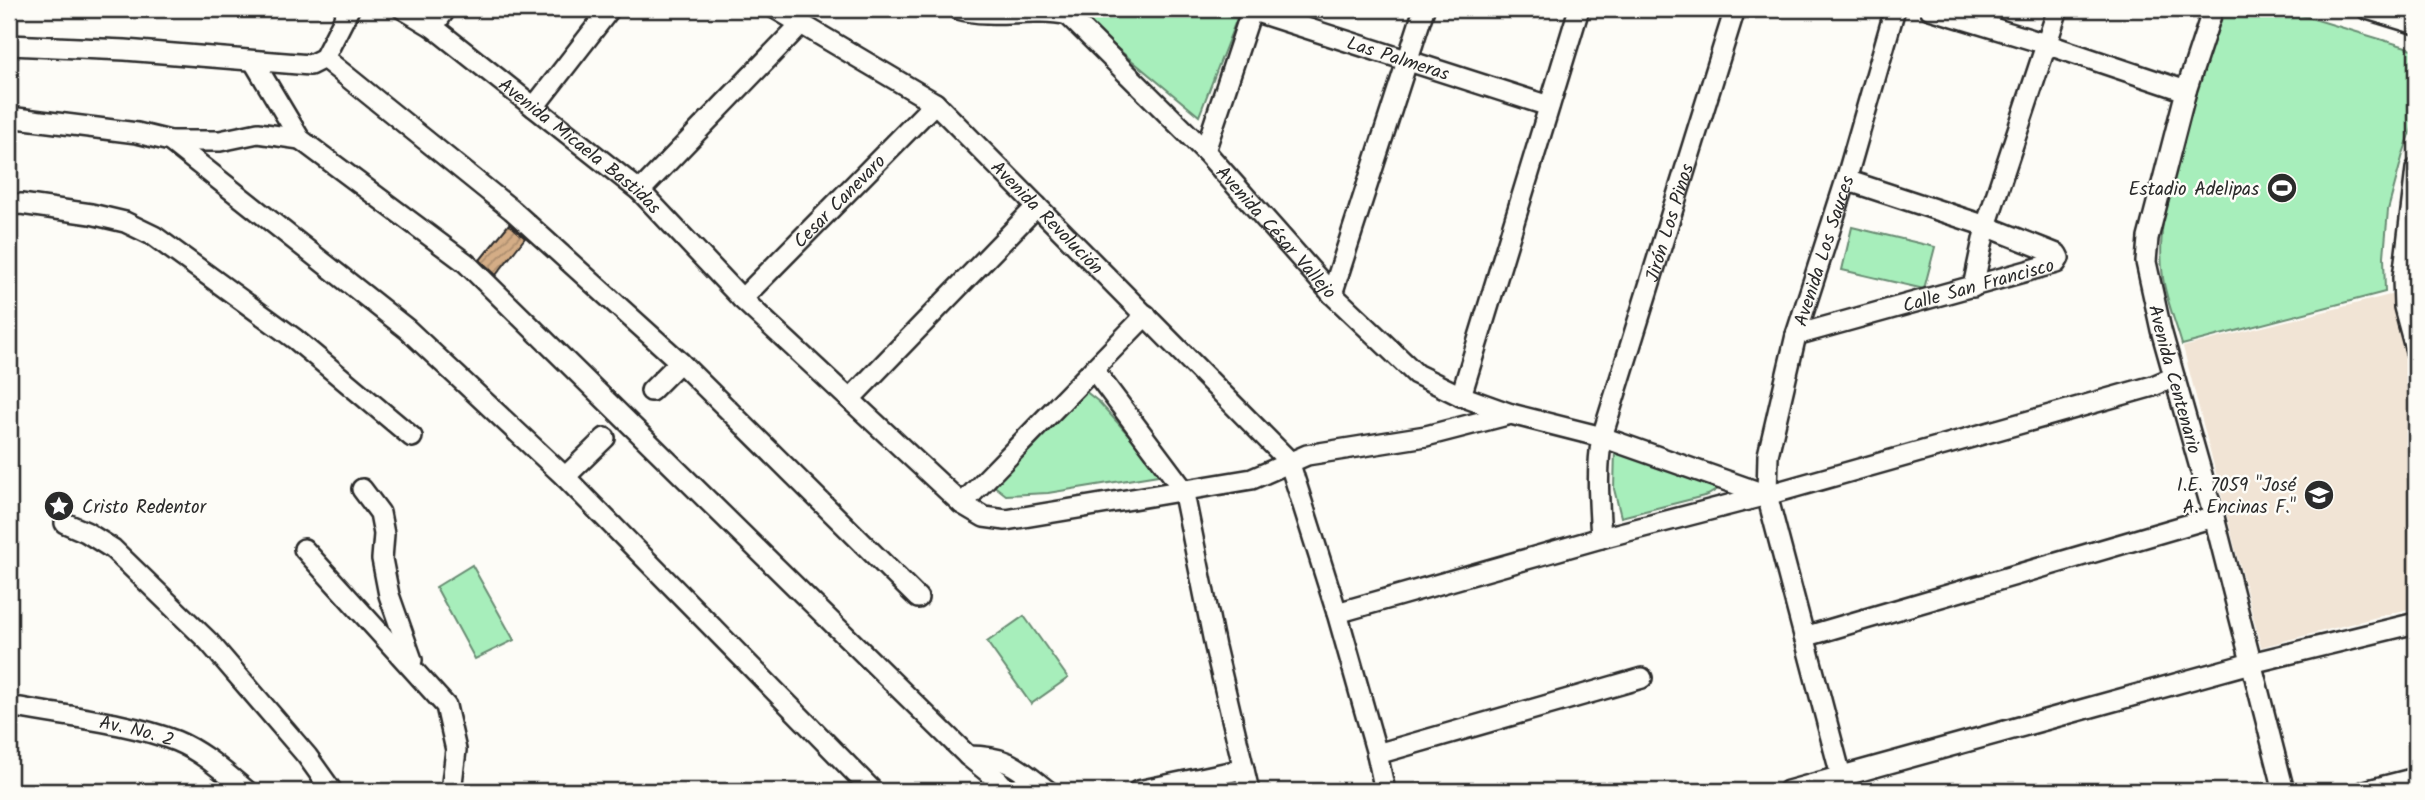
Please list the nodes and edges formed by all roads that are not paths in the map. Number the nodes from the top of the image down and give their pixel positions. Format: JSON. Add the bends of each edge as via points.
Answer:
{"nodes":[{"id":1,"x":349,"y":9,"type":"edge"},
{"id":2,"x":403,"y":9,"type":"edge"},
{"id":3,"x":446,"y":9,"type":"edge"},
{"id":4,"x":610,"y":9,"type":"edge"},
{"id":5,"x":776,"y":9,"type":"edge"},
{"id":6,"x":958,"y":9,"type":"edge"},
{"id":7,"x":1250,"y":9,"type":"edge"},
{"id":8,"x":1424,"y":9,"type":"edge"},
{"id":9,"x":1579,"y":9,"type":"edge"},
{"id":10,"x":1735,"y":9,"type":"edge"},
{"id":11,"x":1895,"y":9,"type":"edge"},
{"id":12,"x":1930,"y":9,"type":"edge"},
{"id":13,"x":2058,"y":9,"type":"edge"},
{"id":14,"x":2213,"y":9,"type":"edge"},
{"id":15,"x":2367,"y":9,"type":"edge"},
{"id":16,"x":1069,"y":12,"type":"edge"},
{"id":17,"x":801,"y":24,"type":"junction"},
{"id":18,"x":2416,"y":24,"type":"edge"},
{"id":19,"x":433,"y":27,"type":"junction"},
{"id":20,"x":2046,"y":44,"type":"junction"},
{"id":21,"x":9,"y":45,"type":"edge"},
{"id":22,"x":324,"y":58,"type":"junction"},
{"id":23,"x":1408,"y":61,"type":"junction"},
{"id":24,"x":254,"y":62,"type":"junction"},
{"id":25,"x":2186,"y":91,"type":"junction"},
{"id":26,"x":935,"y":103,"type":"junction"},
{"id":27,"x":1549,"y":106,"type":"junction"},
{"id":28,"x":534,"y":107,"type":"junction"},
{"id":29,"x":9,"y":117,"type":"edge"},
{"id":30,"x":300,"y":139,"type":"junction"},
{"id":31,"x":170,"y":141,"type":"junction"},
{"id":32,"x":1205,"y":151,"type":"junction"},
{"id":33,"x":2416,"y":173,"type":"edge"},
{"id":34,"x":1846,"y":180,"type":"junction"},
{"id":35,"x":640,"y":191,"type":"junction"},
{"id":36,"x":9,"y":205,"type":"edge"},
{"id":37,"x":1037,"y":206,"type":"junction"},
{"id":38,"x":1986,"y":226,"type":"junction"},
{"id":39,"x":1973,"y":287,"type":"junction"},
{"id":40,"x":1332,"y":294,"type":"junction"},
{"id":41,"x":742,"y":299,"type":"junction"},
{"id":42,"x":1146,"y":315,"type":"junction"},
{"id":43,"x":1796,"y":335,"type":"junction"},
{"id":44,"x":2416,"y":352,"type":"edge"},
{"id":45,"x":680,"y":362,"type":"junction"},
{"id":46,"x":1094,"y":370,"type":"junction"},
{"id":47,"x":2174,"y":377,"type":"junction"},
{"id":48,"x":651,"y":391,"type":"dead end"},
{"id":49,"x":1461,"y":396,"type":"junction"},
{"id":50,"x":850,"y":399,"type":"junction"},
{"id":51,"x":1511,"y":414,"type":"junction"},
{"id":52,"x":412,"y":437,"type":"dead end"},
{"id":53,"x":1602,"y":437,"type":"junction"},
{"id":54,"x":605,"y":438,"type":"dead end"},
{"id":55,"x":1289,"y":461,"type":"junction"},
{"id":56,"x":565,"y":477,"type":"junction"},
{"id":57,"x":362,"y":489,"type":"dead end"},
{"id":58,"x":1183,"y":489,"type":"junction"},
{"id":59,"x":1767,"y":495,"type":"junction"},
{"id":60,"x":962,"y":504,"type":"junction"},
{"id":61,"x":2214,"y":517,"type":"junction"},
{"id":62,"x":65,"y":523,"type":"dead end"},
{"id":63,"x":1601,"y":538,"type":"junction"},
{"id":64,"x":303,"y":549,"type":"dead end"},
{"id":65,"x":918,"y":598,"type":"dead end"},
{"id":66,"x":1337,"y":613,"type":"junction"},
{"id":67,"x":2416,"y":623,"type":"edge"},
{"id":68,"x":1804,"y":636,"type":"junction"},
{"id":69,"x":2251,"y":663,"type":"junction"},
{"id":70,"x":416,"y":671,"type":"junction"},
{"id":71,"x":1642,"y":678,"type":"dead end"},
{"id":72,"x":9,"y":708,"type":"edge"},
{"id":73,"x":1377,"y":754,"type":"junction"},
{"id":74,"x":968,"y":756,"type":"junction"},
{"id":75,"x":1244,"y":769,"type":"junction"},
{"id":76,"x":2416,"y":778,"type":"edge"},
{"id":77,"x":1843,"y":784,"type":"edge"},
{"id":78,"x":247,"y":791,"type":"edge"},
{"id":79,"x":332,"y":791,"type":"edge"},
{"id":80,"x":451,"y":791,"type":"edge"},
{"id":81,"x":873,"y":791,"type":"edge"},
{"id":82,"x":1008,"y":791,"type":"edge"},
{"id":83,"x":1048,"y":791,"type":"edge"},
{"id":84,"x":1138,"y":791,"type":"edge"},
{"id":85,"x":1249,"y":791,"type":"edge"},
{"id":86,"x":1385,"y":791,"type":"edge"},
{"id":87,"x":1788,"y":791,"type":"edge"},
{"id":88,"x":2284,"y":791,"type":"edge"},
{"id":89,"x":2365,"y":791,"type":"edge"}],
"edges":[{"from":1,"to":22,"type":"street"},
{"from":2,"to":19,"type":"street","name":"Avenida Micaela Bastidas"},
{"from":3,"to":19,"type":"street"},
{"from":4,"to":28,"type":"street"},
{"from":5,"to":17,"type":"street","name":"Avenida Revolución"},
{"from":6,"to":16,"type":"street","via":[[975,13]]},
{"from":7,"to":23,"type":"street","name":"Las Palmeras"},
{"from":7,"to":32,"type":"street"},
{"from":8,"to":23,"type":"street"},
{"from":9,"to":27,"type":"street"},
{"from":10,"to":53,"type":"street","name":"Jirón Los Pinos"},
{"from":11,"to":34,"type":"street","name":"Avenida Los Sauces"},
{"from":12,"to":20,"type":"street"},
{"from":13,"to":20,"type":"street"},
{"from":14,"to":25,"type":"street","name":"Avenida Centenario"},
{"from":15,"to":18,"type":"street"},
{"from":16,"to":32,"type":"street","name":"Avenida César Vallejo"},
{"from":17,"to":26,"type":"street","name":"Avenida Revolución"},
{"from":17,"to":35,"type":"street"},
{"from":19,"to":28,"type":"street","name":"Avenida Micaela Bastidas"},
{"from":20,"to":25,"type":"street"},
{"from":20,"to":38,"type":"street"},
{"from":21,"to":24,"type":"street"},
{"from":22,"to":24,"type":"street","via":[[310,65]]},
{"from":22,"to":45,"type":"street","via":[[512,210]]},
{"from":23,"to":27,"type":"street","name":"Las Palmeras"},
{"from":23,"to":40,"type":"street"},
{"from":24,"to":30,"type":"street"},
{"from":25,"to":47,"type":"street","name":"Avenida Centenario","via":[[2148,238],[2146,262]]},
{"from":26,"to":37,"type":"street","name":"Avenida Revolución"},
{"from":26,"to":41,"type":"street","name":"Cesar Canevaro"},
{"from":27,"to":49,"type":"street"},
{"from":28,"to":35,"type":"street","name":"Avenida Micaela Bastidas"},
{"from":29,"to":31,"type":"street"},
{"from":30,"to":31,"type":"street","via":[[258,133],[220,141]]},
{"from":30,"to":74,"type":"street","via":[[466,263]]},
{"from":31,"to":56,"type":"street","via":[[405,327]]},
{"from":32,"to":40,"type":"street","name":"Avenida César Vallejo"},
{"from":33,"to":44,"type":"street","via":[[2403,278],[2404,307]]},
{"from":34,"to":38,"type":"street","name":"Calle San Francisco"},
{"from":34,"to":43,"type":"street","name":"Avenida Los Sauces"},
{"from":35,"to":41,"type":"street","name":"Avenida Micaela Bastidas"},
{"from":36,"to":52,"type":"street","via":[[91,214],[125,222],[154,236],[295,340]]},
{"from":37,"to":42,"type":"street","name":"Avenida Revolución"},
{"from":37,"to":50,"type":"street"},
{"from":38,"to":39,"type":"street"},
{"from":38,"to":39,"type":"street","name":"Calle San Francisco","via":[[2059,258],[2056,263]]},
{"from":39,"to":43,"type":"street","name":"Calle San Francisco"},
{"from":40,"to":49,"type":"street","name":"Avenida César Vallejo","via":[[1416,374]]},
{"from":41,"to":50,"type":"street","name":"Avenida Micaela Bastidas"},
{"from":42,"to":46,"type":"street"},
{"from":42,"to":55,"type":"street","name":"Avenida Revolución"},
{"from":43,"to":59,"type":"street","name":"Avenida Los Sauces","via":[[1768,455]]},
{"from":45,"to":48,"type":"street"},
{"from":45,"to":65,"type":"street"},
{"from":46,"to":58,"type":"street"},
{"from":46,"to":60,"type":"street"},
{"from":47,"to":59,"type":"street"},
{"from":47,"to":61,"type":"street","name":"Avenida Centenario"},
{"from":49,"to":51,"type":"street","name":"Avenida César Vallejo"},
{"from":50,"to":60,"type":"street","name":"Avenida Micaela Bastidas"},
{"from":51,"to":53,"type":"street","name":"Avenida César Vallejo"},
{"from":51,"to":55,"type":"street","name":"Avenida Micaela Bastidas","via":[[1426,436]]},
{"from":53,"to":59,"type":"street","name":"Avenida César Vallejo"},
{"from":53,"to":63,"type":"street","name":"Jirón Los Pinos","via":[[1597,490]]},
{"from":54,"to":56,"type":"street"},
{"from":55,"to":58,"type":"street","name":"Avenida Micaela Bastidas","via":[[1252,479]]},
{"from":55,"to":66,"type":"street"},
{"from":56,"to":81,"type":"street"},
{"from":57,"to":70,"type":"street","via":[[380,513],[389,595]]},
{"from":58,"to":60,"type":"street","name":"Avenida Micaela Bastidas","via":[[1006,520],[984,517]]},
{"from":58,"to":75,"type":"street"},
{"from":59,"to":63,"type":"street"},
{"from":59,"to":68,"type":"street","name":"Avenida Los Sauces"},
{"from":61,"to":68,"type":"street"},
{"from":61,"to":69,"type":"street","name":"Avenida Centenario"},
{"from":62,"to":79,"type":"street","via":[[113,549],[209,642]]},
{"from":63,"to":66,"type":"street"},
{"from":64,"to":70,"type":"street"},
{"from":66,"to":73,"type":"street"},
{"from":67,"to":69,"type":"street"},
{"from":68,"to":77,"type":"street","name":"Avenida Los Sauces"},
{"from":69,"to":77,"type":"street"},
{"from":69,"to":88,"type":"street","name":"Avenida Centenario"},
{"from":70,"to":80,"type":"street","via":[[446,706],[456,750]]},
{"from":71,"to":73,"type":"street"},
{"from":72,"to":78,"type":"street","name":"Av. No. 2","via":[[177,741]]},
{"from":73,"to":86,"type":"street"},
{"from":74,"to":82,"type":"street"},
{"from":74,"to":83,"type":"street","via":[[992,756],[1013,765]]},
{"from":75,"to":84,"type":"street"},
{"from":75,"to":85,"type":"street"},
{"from":76,"to":89,"type":"street"},
{"from":77,"to":87,"type":"street"}]}
